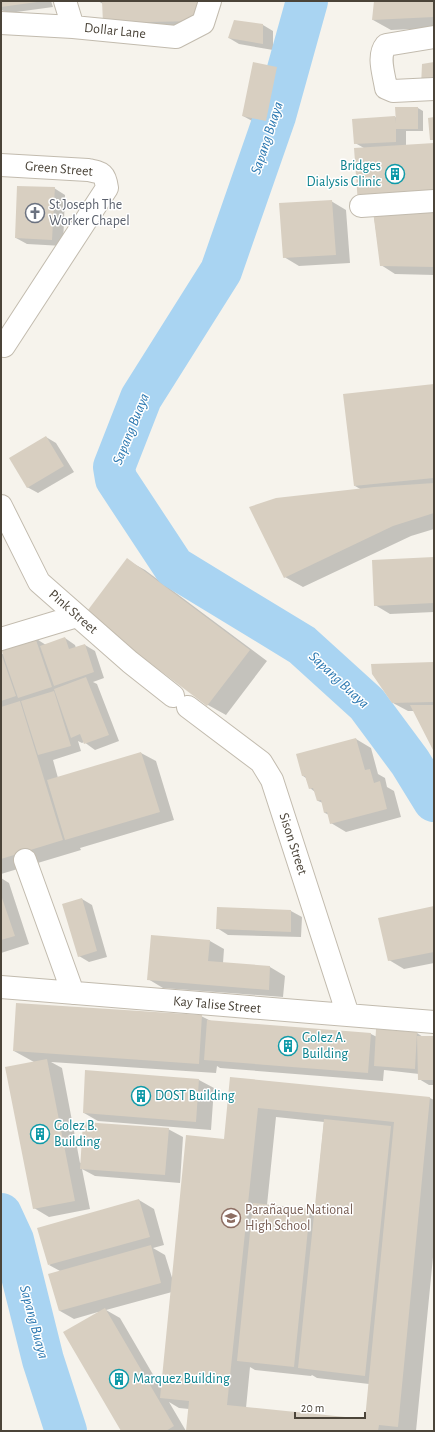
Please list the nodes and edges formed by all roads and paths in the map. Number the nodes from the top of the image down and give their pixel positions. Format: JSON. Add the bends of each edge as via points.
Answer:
{"nodes":[{"id":1,"x":65,"y":1,"type":"edge"},
{"id":2,"x":210,"y":1,"type":"edge"},
{"id":3,"x":1,"y":24,"type":"edge"},
{"id":4,"x":73,"y":27,"type":"junction"},
{"id":5,"x":434,"y":37,"type":"edge"},
{"id":6,"x":434,"y":89,"type":"edge"},
{"id":7,"x":1,"y":165,"type":"edge"},
{"id":8,"x":434,"y":201,"type":"edge"},
{"id":9,"x":360,"y":206,"type":"dead end"},
{"id":10,"x":2,"y":343,"type":"edge"},
{"id":11,"x":1,"y":506,"type":"edge"},
{"id":12,"x":77,"y":616,"type":"junction"},
{"id":13,"x":1,"y":639,"type":"edge"},
{"id":14,"x":181,"y":701,"type":"joint"},
{"id":15,"x":25,"y":860,"type":"dead end"},
{"id":16,"x":1,"y":987,"type":"edge"},
{"id":17,"x":74,"y":993,"type":"junction"},
{"id":18,"x":348,"y":1015,"type":"junction"},
{"id":19,"x":434,"y":1022,"type":"edge"}],
"edges":[{"from":1,"to":4,"type":"street"},
{"from":2,"to":4,"type":"street","name":"Dollar Lane","via":[[203,23],[176,38]]},
{"from":3,"to":4,"type":"street","name":"Dollar Lane"},
{"from":5,"to":6,"type":"street","via":[[386,45],[381,56],[386,88],[393,91]]},
{"from":7,"to":10,"type":"street","name":"Green Street","via":[[88,170],[101,173],[106,178],[107,188]]},
{"from":8,"to":9,"type":"street"},
{"from":11,"to":12,"type":"street","name":"Pink Street","via":[[39,582]]},
{"from":12,"to":13,"type":"street"},
{"from":12,"to":14,"type":"street","name":"Pink Street","via":[[130,662]]},
{"from":14,"to":18,"type":"street","name":"Sison Street","via":[[261,762],[272,780]]},
{"from":15,"to":17,"type":"street"},
{"from":16,"to":17,"type":"street","name":"Kay Talise Street"},
{"from":17,"to":18,"type":"street","name":"Kay Talise Street"},
{"from":18,"to":19,"type":"street","name":"Kay Talise Street"}]}
